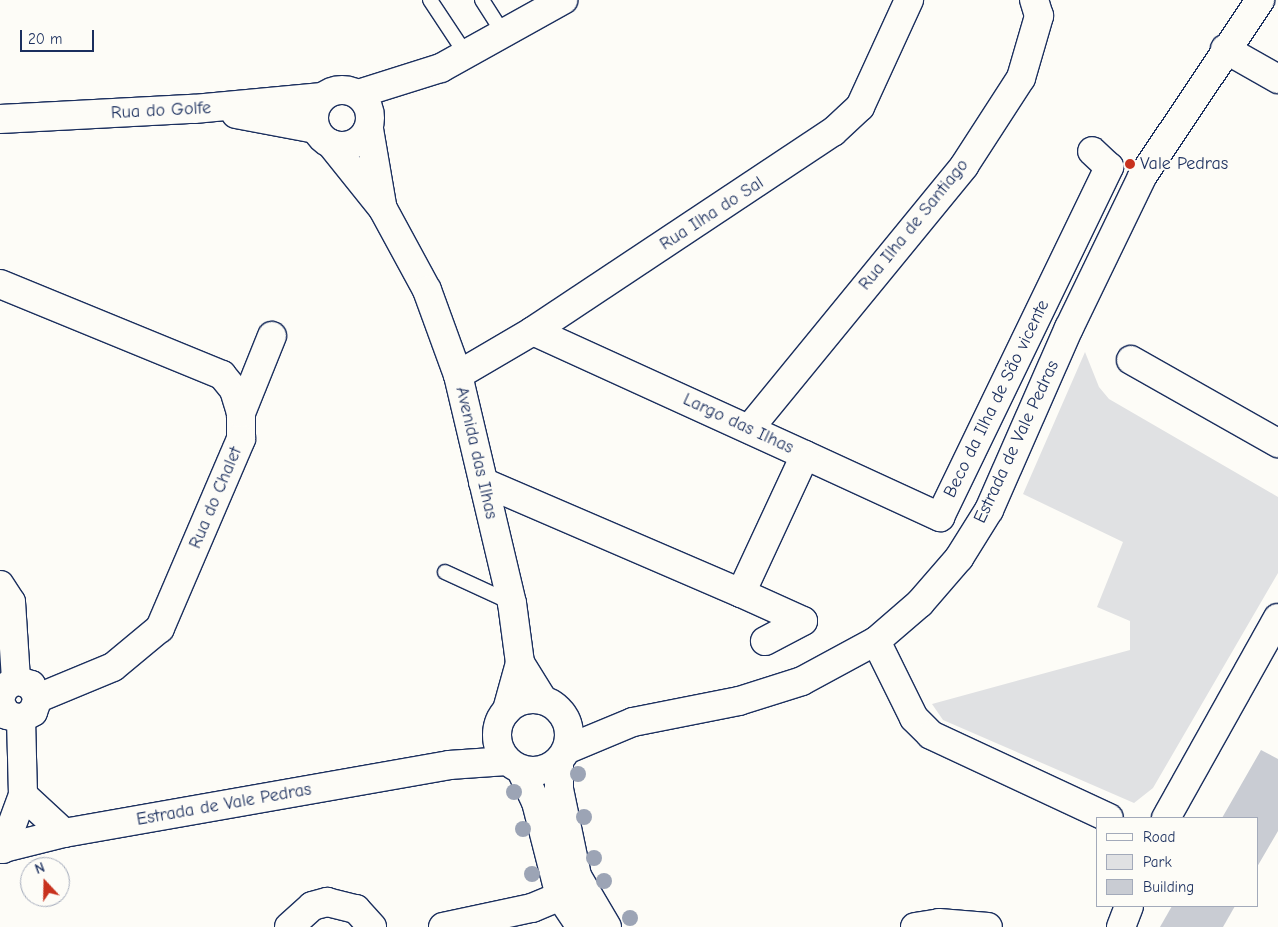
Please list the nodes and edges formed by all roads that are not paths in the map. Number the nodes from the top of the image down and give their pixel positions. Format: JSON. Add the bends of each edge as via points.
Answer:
{"nodes":[{"id":1,"x":430,"y":0,"type":"edge"},
{"id":2,"x":482,"y":0,"type":"edge"},
{"id":3,"x":563,"y":0,"type":"edge"},
{"id":4,"x":908,"y":0,"type":"edge"},
{"id":5,"x":1034,"y":0,"type":"edge"},
{"id":6,"x":1260,"y":0,"type":"edge"},
{"id":7,"x":505,"y":36,"type":"junction"},
{"id":8,"x":1225,"y":49,"type":"junction"},
{"id":9,"x":466,"y":56,"type":"junction"},
{"id":10,"x":1278,"y":79,"type":"edge"},
{"id":11,"x":322,"y":98,"type":"junction"},
{"id":12,"x":194,"y":110,"type":"junction"},
{"id":13,"x":366,"y":113,"type":"junction"},
{"id":14,"x":0,"y":119,"type":"edge"},
{"id":15,"x":324,"y":136,"type":"junction"},
{"id":16,"x":1092,"y":151,"type":"dead end"},
{"id":17,"x":383,"y":209,"type":"junction"},
{"id":18,"x":0,"y":284,"type":"edge"},
{"id":19,"x":534,"y":331,"type":"junction"},
{"id":20,"x":272,"y":336,"type":"dead end"},
{"id":21,"x":1131,"y":360,"type":"dead end"},
{"id":22,"x":458,"y":375,"type":"junction"},
{"id":23,"x":241,"y":413,"type":"junction"},
{"id":24,"x":749,"y":429,"type":"junction"},
{"id":25,"x":1278,"y":443,"type":"edge"},
{"id":26,"x":804,"y":455,"type":"junction"},
{"id":27,"x":483,"y":482,"type":"junction"},
{"id":28,"x":445,"y":572,"type":"dead end"},
{"id":29,"x":0,"y":585,"type":"edge"},
{"id":30,"x":741,"y":593,"type":"junction"},
{"id":31,"x":512,"y":603,"type":"junction"},
{"id":32,"x":1278,"y":618,"type":"edge"},
{"id":33,"x":764,"y":641,"type":"dead end"},
{"id":34,"x":876,"y":641,"type":"junction"},
{"id":35,"x":520,"y":663,"type":"junction"},
{"id":36,"x":8,"y":690,"type":"edge"},
{"id":37,"x":38,"y":698,"type":"junction"},
{"id":38,"x":553,"y":706,"type":"junction"},
{"id":39,"x":10,"y":711,"type":"edge"},
{"id":40,"x":502,"y":719,"type":"junction"},
{"id":41,"x":632,"y":722,"type":"junction"},
{"id":42,"x":564,"y":755,"type":"junction"},
{"id":43,"x":449,"y":764,"type":"junction"},
{"id":44,"x":514,"y":765,"type":"junction"},
{"id":45,"x":23,"y":795,"type":"junction"},
{"id":46,"x":1107,"y":817,"type":"edge"},
{"id":47,"x":1167,"y":817,"type":"edge"},
{"id":48,"x":64,"y":833,"type":"junction"},
{"id":49,"x":1,"y":849,"type":"edge"},
{"id":50,"x":571,"y":892,"type":"junction"},
{"id":51,"x":1129,"y":907,"type":"edge"},
{"id":52,"x":374,"y":924,"type":"edge"},
{"id":53,"x":290,"y":927,"type":"edge"},
{"id":54,"x":443,"y":927,"type":"edge"},
{"id":55,"x":580,"y":927,"type":"edge"},
{"id":56,"x":607,"y":927,"type":"edge"},
{"id":57,"x":915,"y":927,"type":"edge"},
{"id":58,"x":988,"y":927,"type":"edge"},
{"id":59,"x":1121,"y":927,"type":"edge"}],
"edges":[{"from":1,"to":9,"type":"lane"},
{"from":2,"to":7,"type":"lane"},
{"from":3,"to":7,"type":"street"},
{"from":4,"to":19,"type":"street","name":"Rua Ilha do Sal","via":[[860,106],[833,132]]},
{"from":5,"to":24,"type":"street","name":"Rua Ilha de Santiago","via":[[1039,16],[1021,78],[964,166]]},
{"from":6,"to":8,"type":"street","name":"Estrada de Vale Pedras"},
{"from":7,"to":9,"type":"street"},
{"from":8,"to":10,"type":"street"},
{"from":8,"to":34,"type":"street","name":"Estrada de Vale Pedras","via":[[1142,178],[1069,328],[990,510],[959,558],[927,595]]},
{"from":9,"to":13,"type":"street"},
{"from":11,"to":12,"type":"street","name":"Rua do Golfe"},
{"from":11,"to":13,"type":"street","name":"Rua do Golfe","via":[[339,90]]},
{"from":11,"to":15,"type":"street","via":[[314,112]]},
{"from":12,"to":14,"type":"street","name":"Rua do Golfe"},
{"from":12,"to":15,"type":"street"},
{"from":13,"to":15,"type":"street","via":[[349,146]]},
{"from":13,"to":17,"type":"street","name":"Avenida das Ilhas"},
{"from":15,"to":17,"type":"street","name":"Avenida das Ilhas"},
{"from":16,"to":26,"type":"street","name":"Beco da Ilha de São vicente","via":[[1109,167],[940,517]]},
{"from":17,"to":22,"type":"street","name":"Avenida das Ilhas","via":[[427,290]]},
{"from":18,"to":23,"type":"street","name":"Rua do Chalet","via":[[222,375],[234,390]]},
{"from":19,"to":22,"type":"street","name":"Rua Ilha do Sal"},
{"from":19,"to":24,"type":"street","name":"Largo das Ilhas"},
{"from":20,"to":23,"type":"street"},
{"from":21,"to":25,"type":"street"},
{"from":22,"to":27,"type":"street","name":"Avenida das Ilhas"},
{"from":23,"to":37,"type":"street","name":"Rua do Chalet","via":[[241,439],[160,628],[113,668]]},
{"from":24,"to":26,"type":"street","name":"Largo das Ilhas"},
{"from":26,"to":30,"type":"street","name":"Largo das Ilhas"},
{"from":27,"to":30,"type":"street"},
{"from":27,"to":31,"type":"street","name":"Avenida das Ilhas"},
{"from":28,"to":31,"type":"lane"},
{"from":29,"to":36,"type":"street","via":[[11,602]]},
{"from":30,"to":33,"type":"street","via":[[803,621]]},
{"from":31,"to":35,"type":"street","name":"Avenida das Ilhas"},
{"from":32,"to":47,"type":"street"},
{"from":34,"to":41,"type":"street","name":"Estrada de Vale Pedras","via":[[802,681],[739,701]]},
{"from":34,"to":46,"type":"street","via":[[914,718],[931,735]]},
{"from":35,"to":38,"type":"street"},
{"from":35,"to":40,"type":"street","name":"Avenida das Ilhas"},
{"from":36,"to":37,"type":"street","via":[[31,685]]},
{"from":37,"to":39,"type":"street","via":[[33,712]]},
{"from":38,"to":40,"type":"street","via":[[524,700]]},
{"from":38,"to":41,"type":"street","name":"Estrada de Vale Pedras","via":[[590,721]]},
{"from":38,"to":42,"type":"street","via":[[568,724]]},
{"from":39,"to":45,"type":"street"},
{"from":40,"to":43,"type":"street","name":"Estrada de Vale Pedras"},
{"from":40,"to":44,"type":"street","via":[[498,745]]},
{"from":41,"to":42,"type":"street","name":"Estrada de Vale Pedras"},
{"from":42,"to":44,"type":"street","via":[[542,771]]},
{"from":42,"to":50,"type":"street","via":[[559,789]]},
{"from":43,"to":44,"type":"street","name":"Estrada de Vale Pedras"},
{"from":43,"to":48,"type":"street","name":"Estrada de Vale Pedras"},
{"from":44,"to":50,"type":"street","via":[[536,802]]},
{"from":45,"to":48,"type":"street"},
{"from":45,"to":49,"type":"street"},
{"from":48,"to":49,"type":"street","name":"Estrada de Vale Pedras"},
{"from":50,"to":54,"type":"street","via":[[532,908]]},
{"from":50,"to":55,"type":"street"},
{"from":50,"to":56,"type":"street"},
{"from":51,"to":59,"type":"street"},
{"from":52,"to":53,"type":"street","via":[[343,904],[327,902],[312,906]]},
{"from":57,"to":58,"type":"street","via":[[939,923]]}]}
